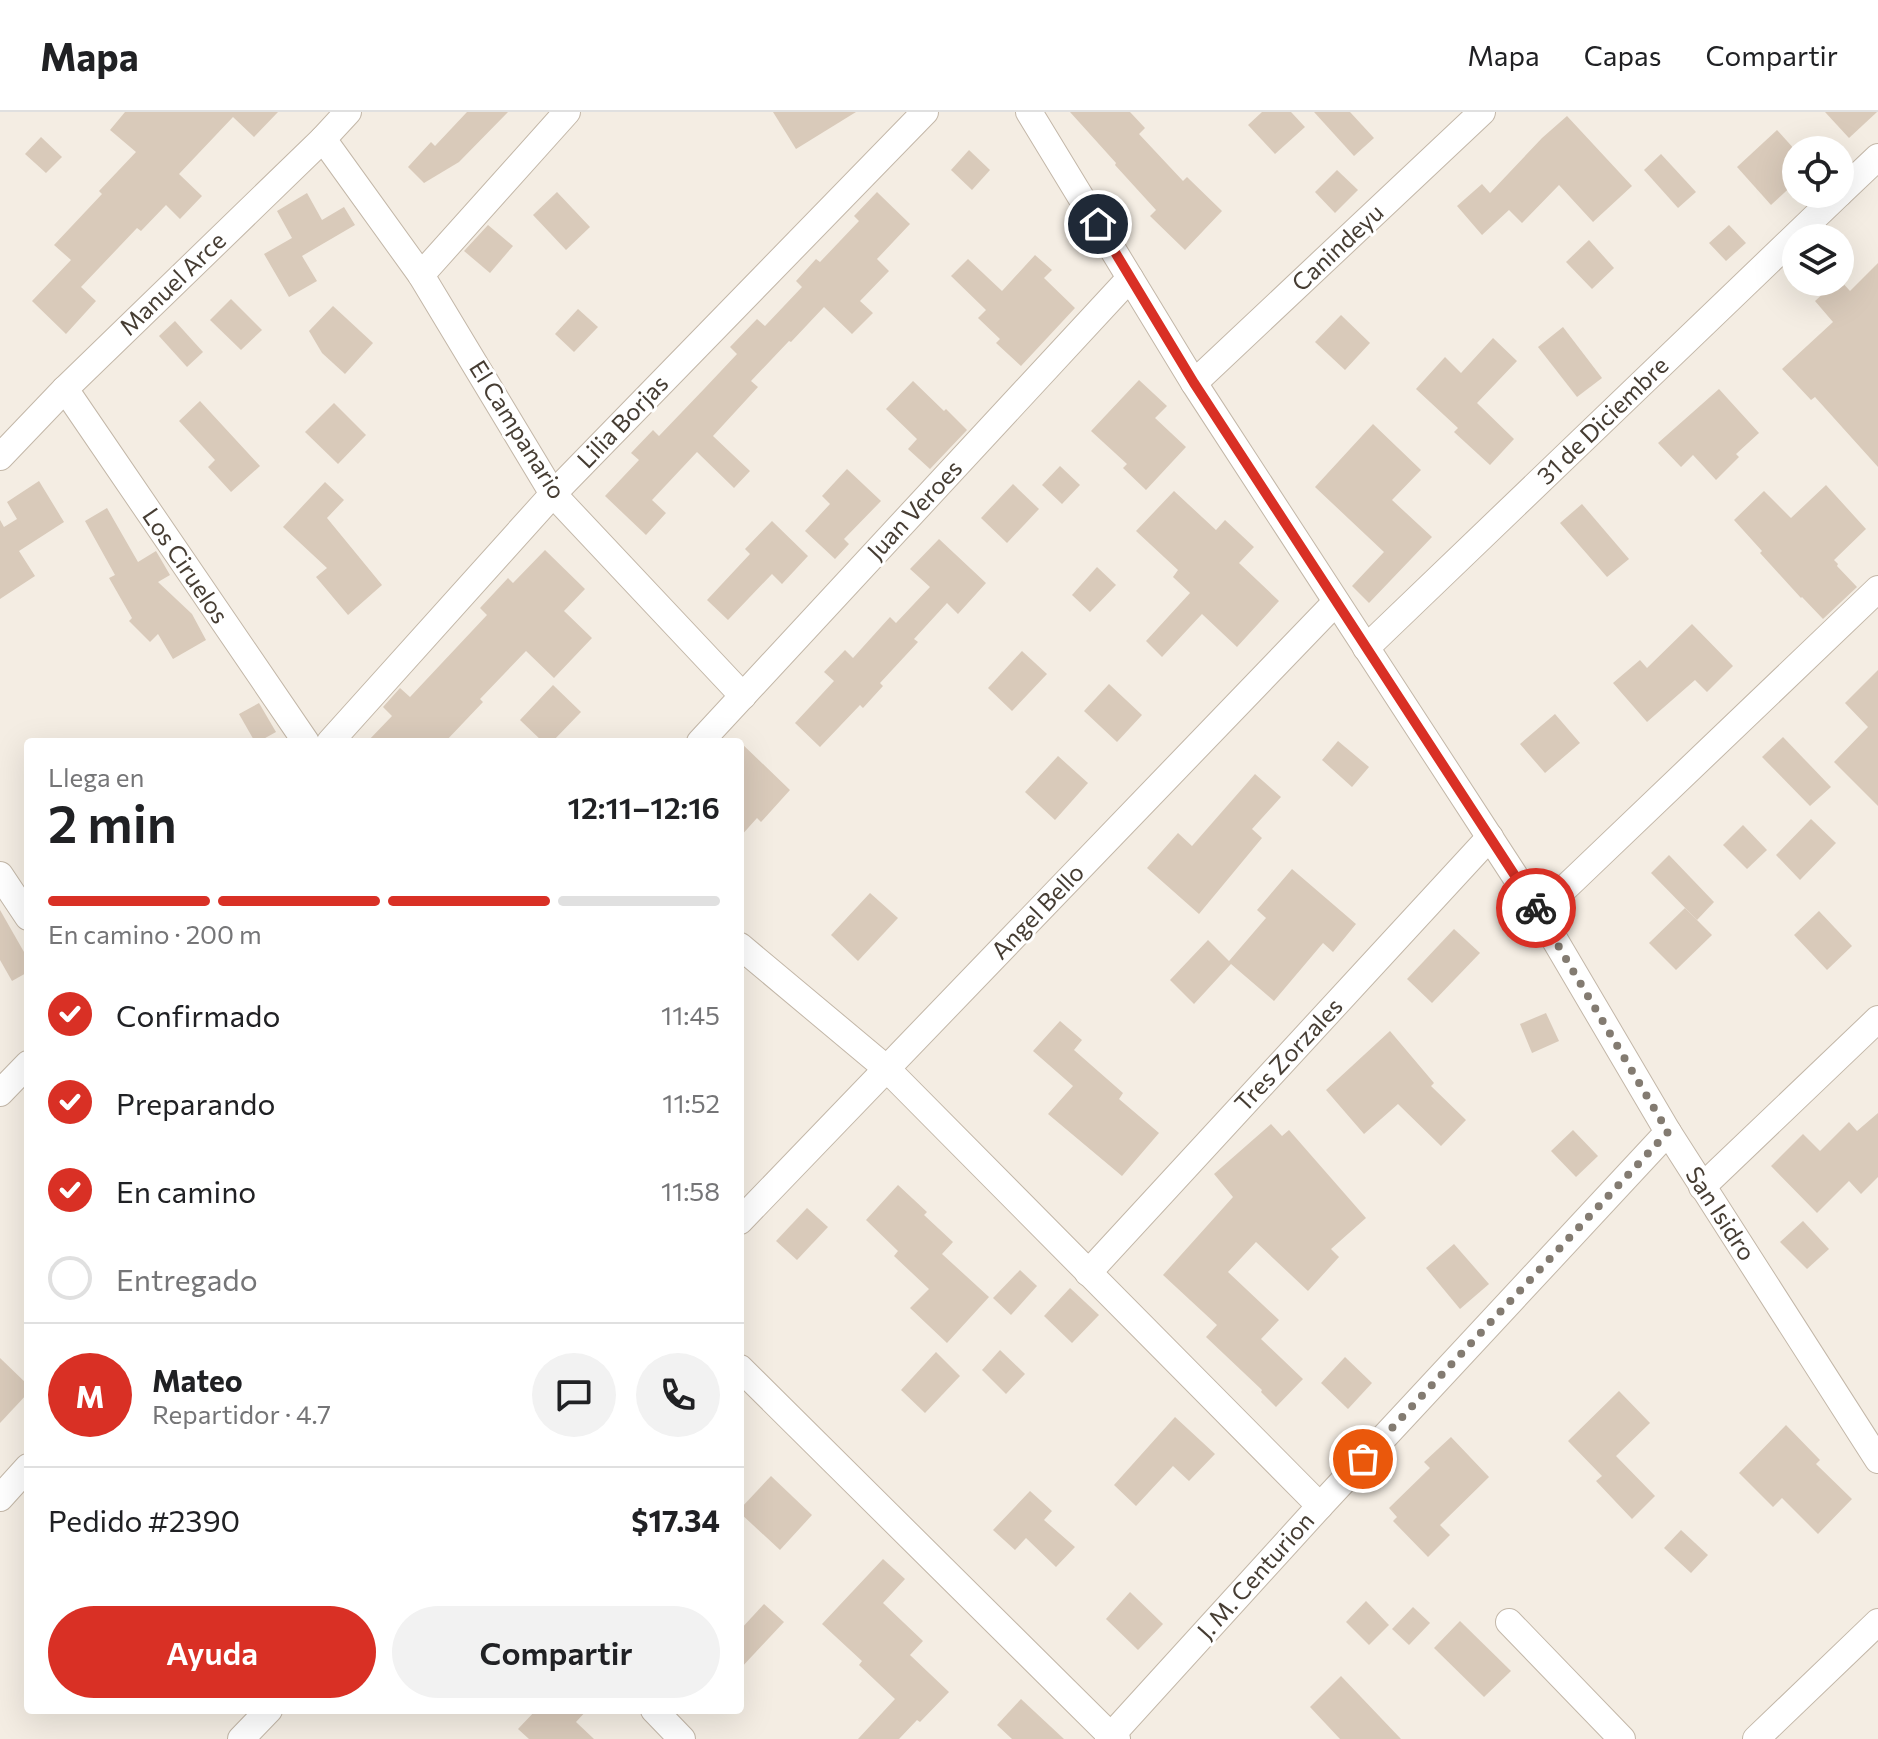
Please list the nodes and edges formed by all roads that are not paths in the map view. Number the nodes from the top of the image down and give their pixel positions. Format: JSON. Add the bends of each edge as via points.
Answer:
{"nodes":[{"id":1,"x":348,"y":112,"type":"edge"},
{"id":2,"x":567,"y":112,"type":"edge"},
{"id":3,"x":925,"y":112,"type":"edge"},
{"id":4,"x":1482,"y":112,"type":"edge"},
{"id":5,"x":1033,"y":114,"type":"edge"},
{"id":6,"x":323,"y":139,"type":"junction"},
{"id":7,"x":1878,"y":157,"type":"edge"},
{"id":8,"x":1854,"y":180,"type":"edge"},
{"id":9,"x":1825,"y":208,"type":"edge"},
{"id":10,"x":421,"y":275,"type":"junction"},
{"id":11,"x":1130,"y":278,"type":"junction"},
{"id":12,"x":1194,"y":383,"type":"junction"},
{"id":13,"x":65,"y":389,"type":"junction"},
{"id":14,"x":0,"y":457,"type":"edge"},
{"id":15,"x":553,"y":494,"type":"junction"},
{"id":16,"x":1878,"y":589,"type":"edge"},
{"id":17,"x":1336,"y":602,"type":"junction"},
{"id":18,"x":1366,"y":648,"type":"junction"},
{"id":19,"x":743,"y":696,"type":"junction"},
{"id":20,"x":303,"y":738,"type":"edge"},
{"id":21,"x":334,"y":738,"type":"edge"},
{"id":22,"x":704,"y":738,"type":"edge"},
{"id":23,"x":1490,"y":837,"type":"junction"},
{"id":24,"x":0,"y":875,"type":"edge"},
{"id":25,"x":24,"y":911,"type":"edge"},
{"id":26,"x":1539,"y":913,"type":"junction"},
{"id":27,"x":744,"y":949,"type":"edge"},
{"id":28,"x":1878,"y":1019,"type":"edge"},
{"id":29,"x":24,"y":1068,"type":"edge"},
{"id":30,"x":887,"y":1069,"type":"junction"},
{"id":31,"x":0,"y":1093,"type":"edge"},
{"id":32,"x":1668,"y":1132,"type":"junction"},
{"id":33,"x":1702,"y":1187,"type":"junction"},
{"id":34,"x":744,"y":1217,"type":"edge"},
{"id":35,"x":1088,"y":1273,"type":"junction"},
{"id":36,"x":744,"y":1372,"type":"edge"},
{"id":37,"x":1875,"y":1447,"type":"edge"},
{"id":38,"x":24,"y":1471,"type":"edge"},
{"id":39,"x":0,"y":1498,"type":"edge"},
{"id":40,"x":1320,"y":1506,"type":"junction"},
{"id":41,"x":1509,"y":1622,"type":"dead end"},
{"id":42,"x":1878,"y":1622,"type":"edge"},
{"id":43,"x":266,"y":1714,"type":"edge"},
{"id":44,"x":658,"y":1714,"type":"edge"},
{"id":45,"x":246,"y":1737,"type":"edge"},
{"id":46,"x":1112,"y":1738,"type":"edge"},
{"id":47,"x":682,"y":1739,"type":"edge"},
{"id":48,"x":1622,"y":1739,"type":"edge"},
{"id":49,"x":1756,"y":1739,"type":"edge"}],
"edges":[{"from":1,"to":6,"type":"street","name":"Manuel Arce"},
{"from":2,"to":10,"type":"street"},
{"from":3,"to":15,"type":"street","name":"Lilia Borjas"},
{"from":4,"to":12,"type":"street","name":"Canindeyu"},
{"from":5,"to":11,"type":"street","name":"San Isidro"},
{"from":6,"to":10,"type":"street","name":"El Campanario"},
{"from":6,"to":13,"type":"street","name":"Manuel Arce"},
{"from":7,"to":8,"type":"street","name":"31 de Diciembre"},
{"from":9,"to":18,"type":"street","name":"31 de Diciembre"},
{"from":10,"to":15,"type":"street","name":"El Campanario"},
{"from":11,"to":12,"type":"street","name":"San Isidro"},
{"from":11,"to":19,"type":"street","name":"Juan Veroes"},
{"from":12,"to":17,"type":"street","name":"San Isidro"},
{"from":13,"to":14,"type":"street","name":"Manuel Arce"},
{"from":13,"to":20,"type":"street","name":"Los Ciruelos"},
{"from":15,"to":19,"type":"street","name":"El Campanario"},
{"from":15,"to":21,"type":"street","name":"Lilia Borjas"},
{"from":16,"to":26,"type":"street"},
{"from":17,"to":18,"type":"street","name":"San Isidro"},
{"from":17,"to":30,"type":"street","name":"Angel Bello"},
{"from":18,"to":23,"type":"street","name":"San Isidro"},
{"from":19,"to":22,"type":"street","name":"Juan Veroes"},
{"from":23,"to":26,"type":"street","name":"San Isidro"},
{"from":23,"to":35,"type":"street","name":"Tres Zorzales"},
{"from":24,"to":25,"type":"street"},
{"from":26,"to":32,"type":"street","name":"San Isidro"},
{"from":27,"to":30,"type":"street"},
{"from":28,"to":33,"type":"street"},
{"from":29,"to":31,"type":"street"},
{"from":30,"to":34,"type":"street","name":"Angel Bello"},
{"from":30,"to":35,"type":"street"},
{"from":32,"to":33,"type":"street","name":"San Isidro"},
{"from":32,"to":40,"type":"street","name":"J. M. Centurion"},
{"from":33,"to":37,"type":"street","name":"San Isidro"},
{"from":35,"to":40,"type":"street"},
{"from":36,"to":46,"type":"street"},
{"from":38,"to":39,"type":"street"},
{"from":40,"to":46,"type":"street","name":"J. M. Centurion"},
{"from":41,"to":48,"type":"street"},
{"from":42,"to":49,"type":"street"},
{"from":43,"to":45,"type":"street"},
{"from":44,"to":47,"type":"street"}]}
